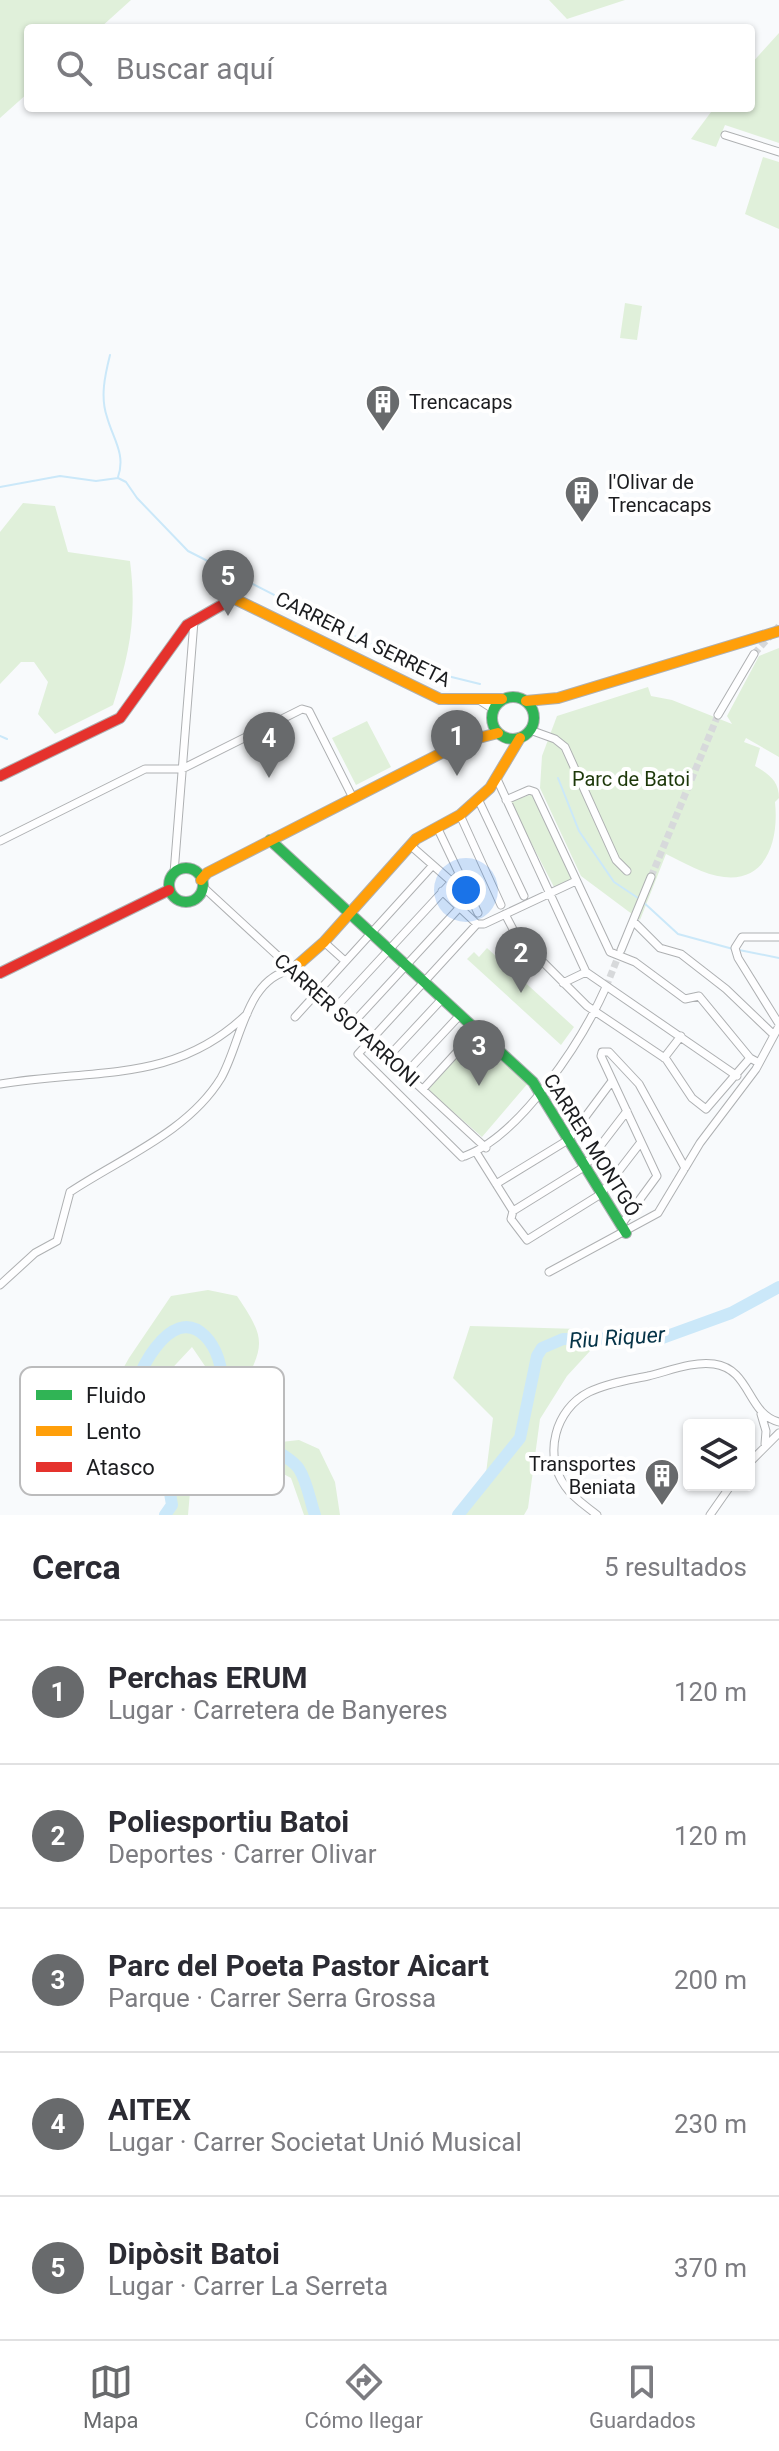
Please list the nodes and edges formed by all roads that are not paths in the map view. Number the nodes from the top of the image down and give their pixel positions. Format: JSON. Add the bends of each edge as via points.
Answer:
{"nodes":[{"id":1,"x":725,"y":135,"type":"dead end"},
{"id":2,"x":779,"y":152,"type":"edge"},
{"id":3,"x":194,"y":619,"type":"junction"},
{"id":4,"x":777,"y":631,"type":"edge"},
{"id":5,"x":754,"y":654,"type":"tunnel mouth"},
{"id":6,"x":558,"y":698,"type":"junction"},
{"id":7,"x":502,"y":699,"type":"junction"},
{"id":8,"x":477,"y":700,"type":"junction"},
{"id":9,"x":526,"y":701,"type":"junction"},
{"id":10,"x":492,"y":713,"type":"junction"},
{"id":11,"x":718,"y":715,"type":"tunnel mouth"},
{"id":12,"x":534,"y":716,"type":"junction"},
{"id":13,"x":530,"y":730,"type":"junction"},
{"id":14,"x":501,"y":735,"type":"junction"},
{"id":15,"x":520,"y":738,"type":"junction"},
{"id":16,"x":463,"y":742,"type":"junction"},
{"id":17,"x":504,"y":765,"type":"junction"},
{"id":18,"x":182,"y":769,"type":"junction"},
{"id":19,"x":0,"y":776,"type":"edge"},
{"id":20,"x":498,"y":782,"type":"junction"},
{"id":21,"x":353,"y":798,"type":"junction"},
{"id":22,"x":478,"y":799,"type":"junction"},
{"id":23,"x":506,"y":800,"type":"junction"},
{"id":24,"x":460,"y":815,"type":"junction"},
{"id":25,"x":437,"y":827,"type":"junction"},
{"id":26,"x":270,"y":840,"type":"junction"},
{"id":27,"x":0,"y":841,"type":"edge"},
{"id":28,"x":410,"y":845,"type":"junction"},
{"id":29,"x":433,"y":865,"type":"junction"},
{"id":30,"x":177,"y":869,"type":"junction"},
{"id":31,"x":627,"y":871,"type":"dead end"},
{"id":32,"x":459,"y":874,"type":"junction"},
{"id":33,"x":651,"y":877,"type":"tunnel mouth"},
{"id":34,"x":451,"y":881,"type":"junction"},
{"id":35,"x":576,"y":881,"type":"junction"},
{"id":36,"x":202,"y":883,"type":"junction"},
{"id":37,"x":442,"y":891,"type":"junction"},
{"id":38,"x":550,"y":893,"type":"junction"},
{"id":39,"x":168,"y":894,"type":"junction"},
{"id":40,"x":524,"y":896,"type":"dead end"},
{"id":41,"x":501,"y":905,"type":"dead end"},
{"id":42,"x":460,"y":907,"type":"junction"},
{"id":43,"x":478,"y":913,"type":"dead end"},
{"id":44,"x":505,"y":914,"type":"junction"},
{"id":45,"x":349,"y":915,"type":"junction"},
{"id":46,"x":633,"y":921,"type":"junction"},
{"id":47,"x":477,"y":924,"type":"junction"},
{"id":48,"x":370,"y":933,"type":"junction"},
{"id":49,"x":779,"y":937,"type":"edge"},
{"id":50,"x":324,"y":942,"type":"junction"},
{"id":51,"x":388,"y":949,"type":"junction"},
{"id":52,"x":621,"y":950,"type":"tunnel mouth"},
{"id":53,"x":345,"y":961,"type":"junction"},
{"id":54,"x":406,"y":965,"type":"junction"},
{"id":55,"x":292,"y":970,"type":"junction"},
{"id":56,"x":586,"y":972,"type":"junction"},
{"id":57,"x":0,"y":973,"type":"edge"},
{"id":58,"x":424,"y":982,"type":"junction"},
{"id":59,"x":563,"y":983,"type":"junction"},
{"id":60,"x":606,"y":987,"type":"tunnel mouth"},
{"id":61,"x":316,"y":993,"type":"junction"},
{"id":62,"x":442,"y":999,"type":"junction"},
{"id":63,"x":335,"y":1008,"type":"junction"},
{"id":64,"x":595,"y":1012,"type":"junction"},
{"id":65,"x":249,"y":1013,"type":"junction"},
{"id":66,"x":460,"y":1015,"type":"junction"},
{"id":67,"x":295,"y":1017,"type":"dead end"},
{"id":68,"x":352,"y":1024,"type":"junction"},
{"id":69,"x":779,"y":1025,"type":"edge"},
{"id":70,"x":477,"y":1030,"type":"junction"},
{"id":71,"x":774,"y":1035,"type":"junction"},
{"id":72,"x":681,"y":1036,"type":"junction"},
{"id":73,"x":371,"y":1041,"type":"junction"},
{"id":74,"x":388,"y":1057,"type":"junction"},
{"id":75,"x":664,"y":1058,"type":"junction"},
{"id":76,"x":750,"y":1058,"type":"junction"},
{"id":77,"x":759,"y":1063,"type":"junction"},
{"id":78,"x":406,"y":1073,"type":"junction"},
{"id":79,"x":737,"y":1076,"type":"junction"},
{"id":80,"x":612,"y":1081,"type":"junction"},
{"id":81,"x":0,"y":1084,"type":"edge"},
{"id":82,"x":423,"y":1089,"type":"junction"},
{"id":83,"x":540,"y":1091,"type":"junction"},
{"id":84,"x":627,"y":1111,"type":"junction"},
{"id":85,"x":568,"y":1140,"type":"junction"},
{"id":86,"x":641,"y":1142,"type":"junction"},
{"id":87,"x":486,"y":1148,"type":"junction"},
{"id":88,"x":476,"y":1152,"type":"junction"},
{"id":89,"x":584,"y":1167,"type":"junction"},
{"id":90,"x":685,"y":1168,"type":"junction"},
{"id":91,"x":496,"y":1184,"type":"junction"},
{"id":92,"x":601,"y":1194,"type":"junction"},
{"id":93,"x":513,"y":1211,"type":"junction"},
{"id":94,"x":623,"y":1229,"type":"junction"},
{"id":95,"x":549,"y":1272,"type":"dead end"},
{"id":96,"x":0,"y":1285,"type":"edge"},
{"id":97,"x":761,"y":1413,"type":"junction"},
{"id":98,"x":779,"y":1422,"type":"edge"},
{"id":99,"x":779,"y":1433,"type":"edge"},
{"id":100,"x":765,"y":1446,"type":"junction"},
{"id":101,"x":755,"y":1457,"type":"edge"},
{"id":102,"x":727,"y":1491,"type":"edge"},
{"id":103,"x":597,"y":1515,"type":"edge"},
{"id":104,"x":710,"y":1515,"type":"edge"}],
"edges":[{"from":1,"to":2,"type":"street"},
{"from":3,"to":8,"type":"street","name":"CARRER LA SERRETA","via":[[238,598],[440,699]]},
{"from":3,"to":18,"type":"street"},
{"from":3,"to":19,"type":"street","via":[[120,718]]},
{"from":4,"to":6,"type":"street"},
{"from":5,"to":11,"type":"street"},
{"from":6,"to":9,"type":"street"},
{"from":6,"to":12,"type":"street"},
{"from":7,"to":8,"type":"street","name":"CARRER LA SERRETA"},
{"from":7,"to":9,"type":"street"},
{"from":7,"to":10,"type":"street"},
{"from":8,"to":10,"type":"street","name":"CARRER LA SERRETA"},
{"from":9,"to":12,"type":"street"},
{"from":10,"to":14,"type":"street"},
{"from":10,"to":16,"type":"street"},
{"from":12,"to":13,"type":"street"},
{"from":13,"to":15,"type":"street"},
{"from":13,"to":31,"type":"street","via":[[565,747],[616,860]]},
{"from":14,"to":15,"type":"street"},
{"from":14,"to":16,"type":"street"},
{"from":14,"to":17,"type":"street"},
{"from":15,"to":17,"type":"street"},
{"from":16,"to":21,"type":"street"},
{"from":17,"to":20,"type":"street"},
{"from":18,"to":21,"type":"street","via":[[306,708]]},
{"from":18,"to":27,"type":"street","via":[[145,769]]},
{"from":18,"to":30,"type":"street"},
{"from":20,"to":22,"type":"street"},
{"from":20,"to":23,"type":"street"},
{"from":21,"to":26,"type":"street"},
{"from":22,"to":24,"type":"street"},
{"from":22,"to":40,"type":"street"},
{"from":23,"to":35,"type":"street","via":[[535,792]]},
{"from":23,"to":38,"type":"street"},
{"from":24,"to":25,"type":"street"},
{"from":24,"to":41,"type":"street"},
{"from":25,"to":28,"type":"street"},
{"from":25,"to":32,"type":"street"},
{"from":26,"to":36,"type":"street"},
{"from":26,"to":45,"type":"street","name":"CARRER MONTGÓ"},
{"from":28,"to":29,"type":"street"},
{"from":28,"to":45,"type":"street"},
{"from":29,"to":34,"type":"street"},
{"from":29,"to":48,"type":"street"},
{"from":30,"to":36,"type":"street"},
{"from":30,"to":39,"type":"street"},
{"from":32,"to":34,"type":"street"},
{"from":32,"to":43,"type":"street"},
{"from":33,"to":46,"type":"street"},
{"from":34,"to":37,"type":"street"},
{"from":35,"to":38,"type":"street"},
{"from":35,"to":76,"type":"street","via":[[610,952],[635,962],[685,999],[699,996]]},
{"from":36,"to":39,"type":"street","via":[[187,902]]},
{"from":36,"to":55,"type":"street","name":"CARRER SOTARRONI"},
{"from":37,"to":42,"type":"street"},
{"from":37,"to":51,"type":"street"},
{"from":38,"to":44,"type":"street"},
{"from":38,"to":56,"type":"street"},
{"from":39,"to":57,"type":"street"},
{"from":42,"to":47,"type":"street"},
{"from":42,"to":54,"type":"street"},
{"from":44,"to":47,"type":"street"},
{"from":44,"to":59,"type":"street","via":[[516,935]]},
{"from":45,"to":48,"type":"street","name":"CARRER MONTGÓ"},
{"from":45,"to":50,"type":"street"},
{"from":46,"to":52,"type":"street"},
{"from":46,"to":71,"type":"street","via":[[660,948],[681,954],[726,989]]},
{"from":47,"to":58,"type":"street"},
{"from":48,"to":51,"type":"street","name":"CARRER MONTGÓ"},
{"from":48,"to":53,"type":"street"},
{"from":49,"to":69,"type":"street","via":[[742,937],[736,944],[738,958]]},
{"from":50,"to":53,"type":"street"},
{"from":50,"to":55,"type":"street"},
{"from":51,"to":54,"type":"street","name":"CARRER MONTGÓ"},
{"from":51,"to":63,"type":"street"},
{"from":53,"to":61,"type":"street"},
{"from":54,"to":58,"type":"street","name":"CARRER MONTGÓ"},
{"from":54,"to":68,"type":"street"},
{"from":55,"to":61,"type":"street","name":"CARRER SOTARRONI"},
{"from":55,"to":65,"type":"street","via":[[268,978]]},
{"from":56,"to":59,"type":"street"},
{"from":56,"to":72,"type":"street"},
{"from":58,"to":62,"type":"street","name":"CARRER MONTGÓ"},
{"from":58,"to":73,"type":"street"},
{"from":59,"to":64,"type":"street"},
{"from":60,"to":64,"type":"street"},
{"from":61,"to":63,"type":"street","name":"CARRER SOTARRONI"},
{"from":61,"to":67,"type":"street"},
{"from":62,"to":66,"type":"street","name":"CARRER MONTGÓ"},
{"from":62,"to":74,"type":"street"},
{"from":63,"to":68,"type":"street","name":"CARRER SOTARRONI"},
{"from":64,"to":75,"type":"street"},
{"from":64,"to":83,"type":"street"},
{"from":65,"to":81,"type":"street","via":[[188,1056],[116,1074]]},
{"from":65,"to":96,"type":"street","via":[[205,1102],[70,1192],[57,1241]]},
{"from":66,"to":70,"type":"street","name":"CARRER MONTGÓ"},
{"from":66,"to":78,"type":"street"},
{"from":68,"to":73,"type":"street","name":"CARRER SOTARRONI"},
{"from":69,"to":71,"type":"street"},
{"from":70,"to":82,"type":"street"},
{"from":70,"to":83,"type":"street","name":"CARRER MONTGÓ"},
{"from":71,"to":77,"type":"street"},
{"from":72,"to":75,"type":"street"},
{"from":72,"to":79,"type":"street"},
{"from":73,"to":74,"type":"street","name":"CARRER SOTARRONI"},
{"from":73,"to":88,"type":"street","via":[[359,1059],[464,1156]]},
{"from":74,"to":78,"type":"street","name":"CARRER SOTARRONI"},
{"from":75,"to":79,"type":"street","via":[[692,1098],[708,1110]]},
{"from":76,"to":77,"type":"street"},
{"from":76,"to":79,"type":"street"},
{"from":77,"to":90,"type":"street"},
{"from":78,"to":82,"type":"street","name":"CARRER SOTARRONI"},
{"from":80,"to":84,"type":"street"},
{"from":80,"to":85,"type":"street"},
{"from":80,"to":90,"type":"street","via":[[601,1056],[604,1051],[639,1084]]},
{"from":82,"to":87,"type":"street","name":"CARRER SOTARRONI"},
{"from":83,"to":85,"type":"street","name":"CARRER MONTGÓ"},
{"from":83,"to":87,"type":"street"},
{"from":84,"to":86,"type":"street"},
{"from":84,"to":89,"type":"street"},
{"from":85,"to":89,"type":"street","name":"CARRER MONTGÓ"},
{"from":85,"to":91,"type":"street"},
{"from":86,"to":92,"type":"street"},
{"from":86,"to":94,"type":"street","via":[[657,1176]]},
{"from":87,"to":88,"type":"street"},
{"from":88,"to":91,"type":"street"},
{"from":89,"to":92,"type":"street","name":"CARRER MONTGÓ"},
{"from":89,"to":93,"type":"street"},
{"from":90,"to":94,"type":"street","via":[[658,1213]]},
{"from":91,"to":93,"type":"street"},
{"from":92,"to":93,"type":"street","via":[[530,1238],[523,1239],[511,1219]]},
{"from":92,"to":94,"type":"street","name":"CARRER MONTGÓ"},
{"from":94,"to":95,"type":"street"},
{"from":97,"to":98,"type":"street"},
{"from":97,"to":100,"type":"street"},
{"from":97,"to":103,"type":"street","via":[[739,1376],[712,1364],[582,1396],[559,1425],[555,1462],[566,1487]]},
{"from":99,"to":100,"type":"street"},
{"from":100,"to":101,"type":"street"},
{"from":102,"to":104,"type":"street"}]}
